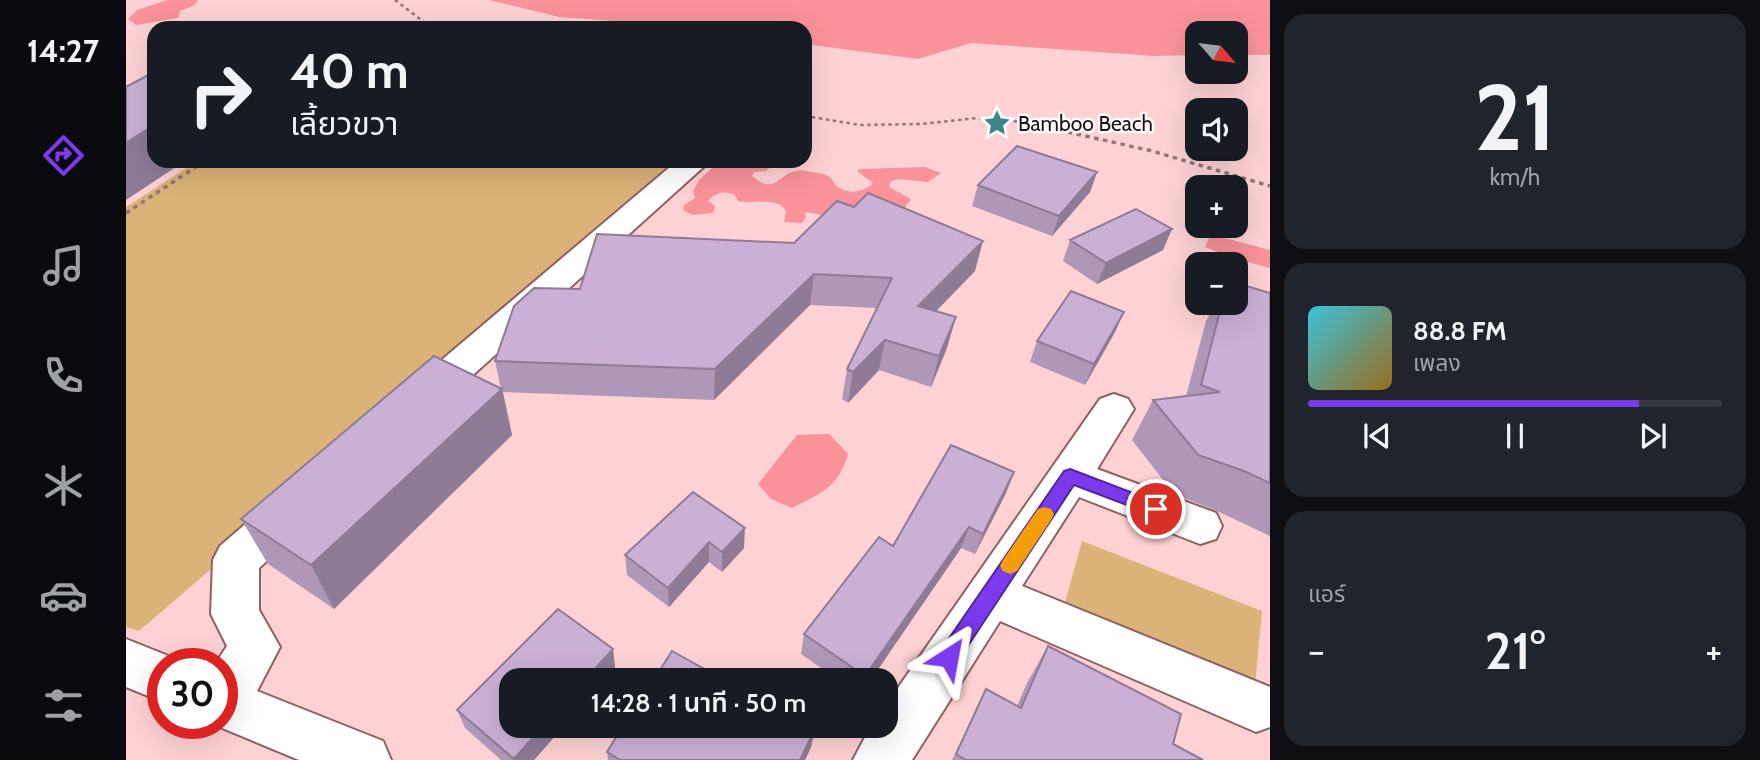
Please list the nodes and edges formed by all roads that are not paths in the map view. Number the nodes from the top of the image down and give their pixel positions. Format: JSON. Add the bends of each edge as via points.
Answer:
{"nodes":[{"id":1,"x":687,"y":168,"type":"edge"},
{"id":2,"x":1114,"y":409,"type":"dead end"},
{"id":3,"x":393,"y":424,"type":"edge"},
{"id":4,"x":1070,"y":476,"type":"junction"},
{"id":5,"x":320,"y":487,"type":"edge"},
{"id":6,"x":1200,"y":526,"type":"dead end"},
{"id":7,"x":990,"y":595,"type":"junction"},
{"id":8,"x":126,"y":663,"type":"edge"},
{"id":9,"x":147,"y":672,"type":"edge"},
{"id":10,"x":238,"y":675,"type":"edge"},
{"id":11,"x":1255,"y":707,"type":"dead end"},
{"id":12,"x":238,"y":709,"type":"edge"},
{"id":13,"x":364,"y":760,"type":"edge"},
{"id":14,"x":880,"y":760,"type":"edge"}],
"edges":[{"from":1,"to":3,"type":"street"},
{"from":2,"to":4,"type":"street"},
{"from":4,"to":6,"type":"street"},
{"from":4,"to":7,"type":"street"},
{"from":5,"to":10,"type":"street","via":[[236,560],[235,614],[255,647]]},
{"from":7,"to":11,"type":"street"},
{"from":7,"to":14,"type":"street"},
{"from":8,"to":9,"type":"street"},
{"from":12,"to":13,"type":"street"}]}
